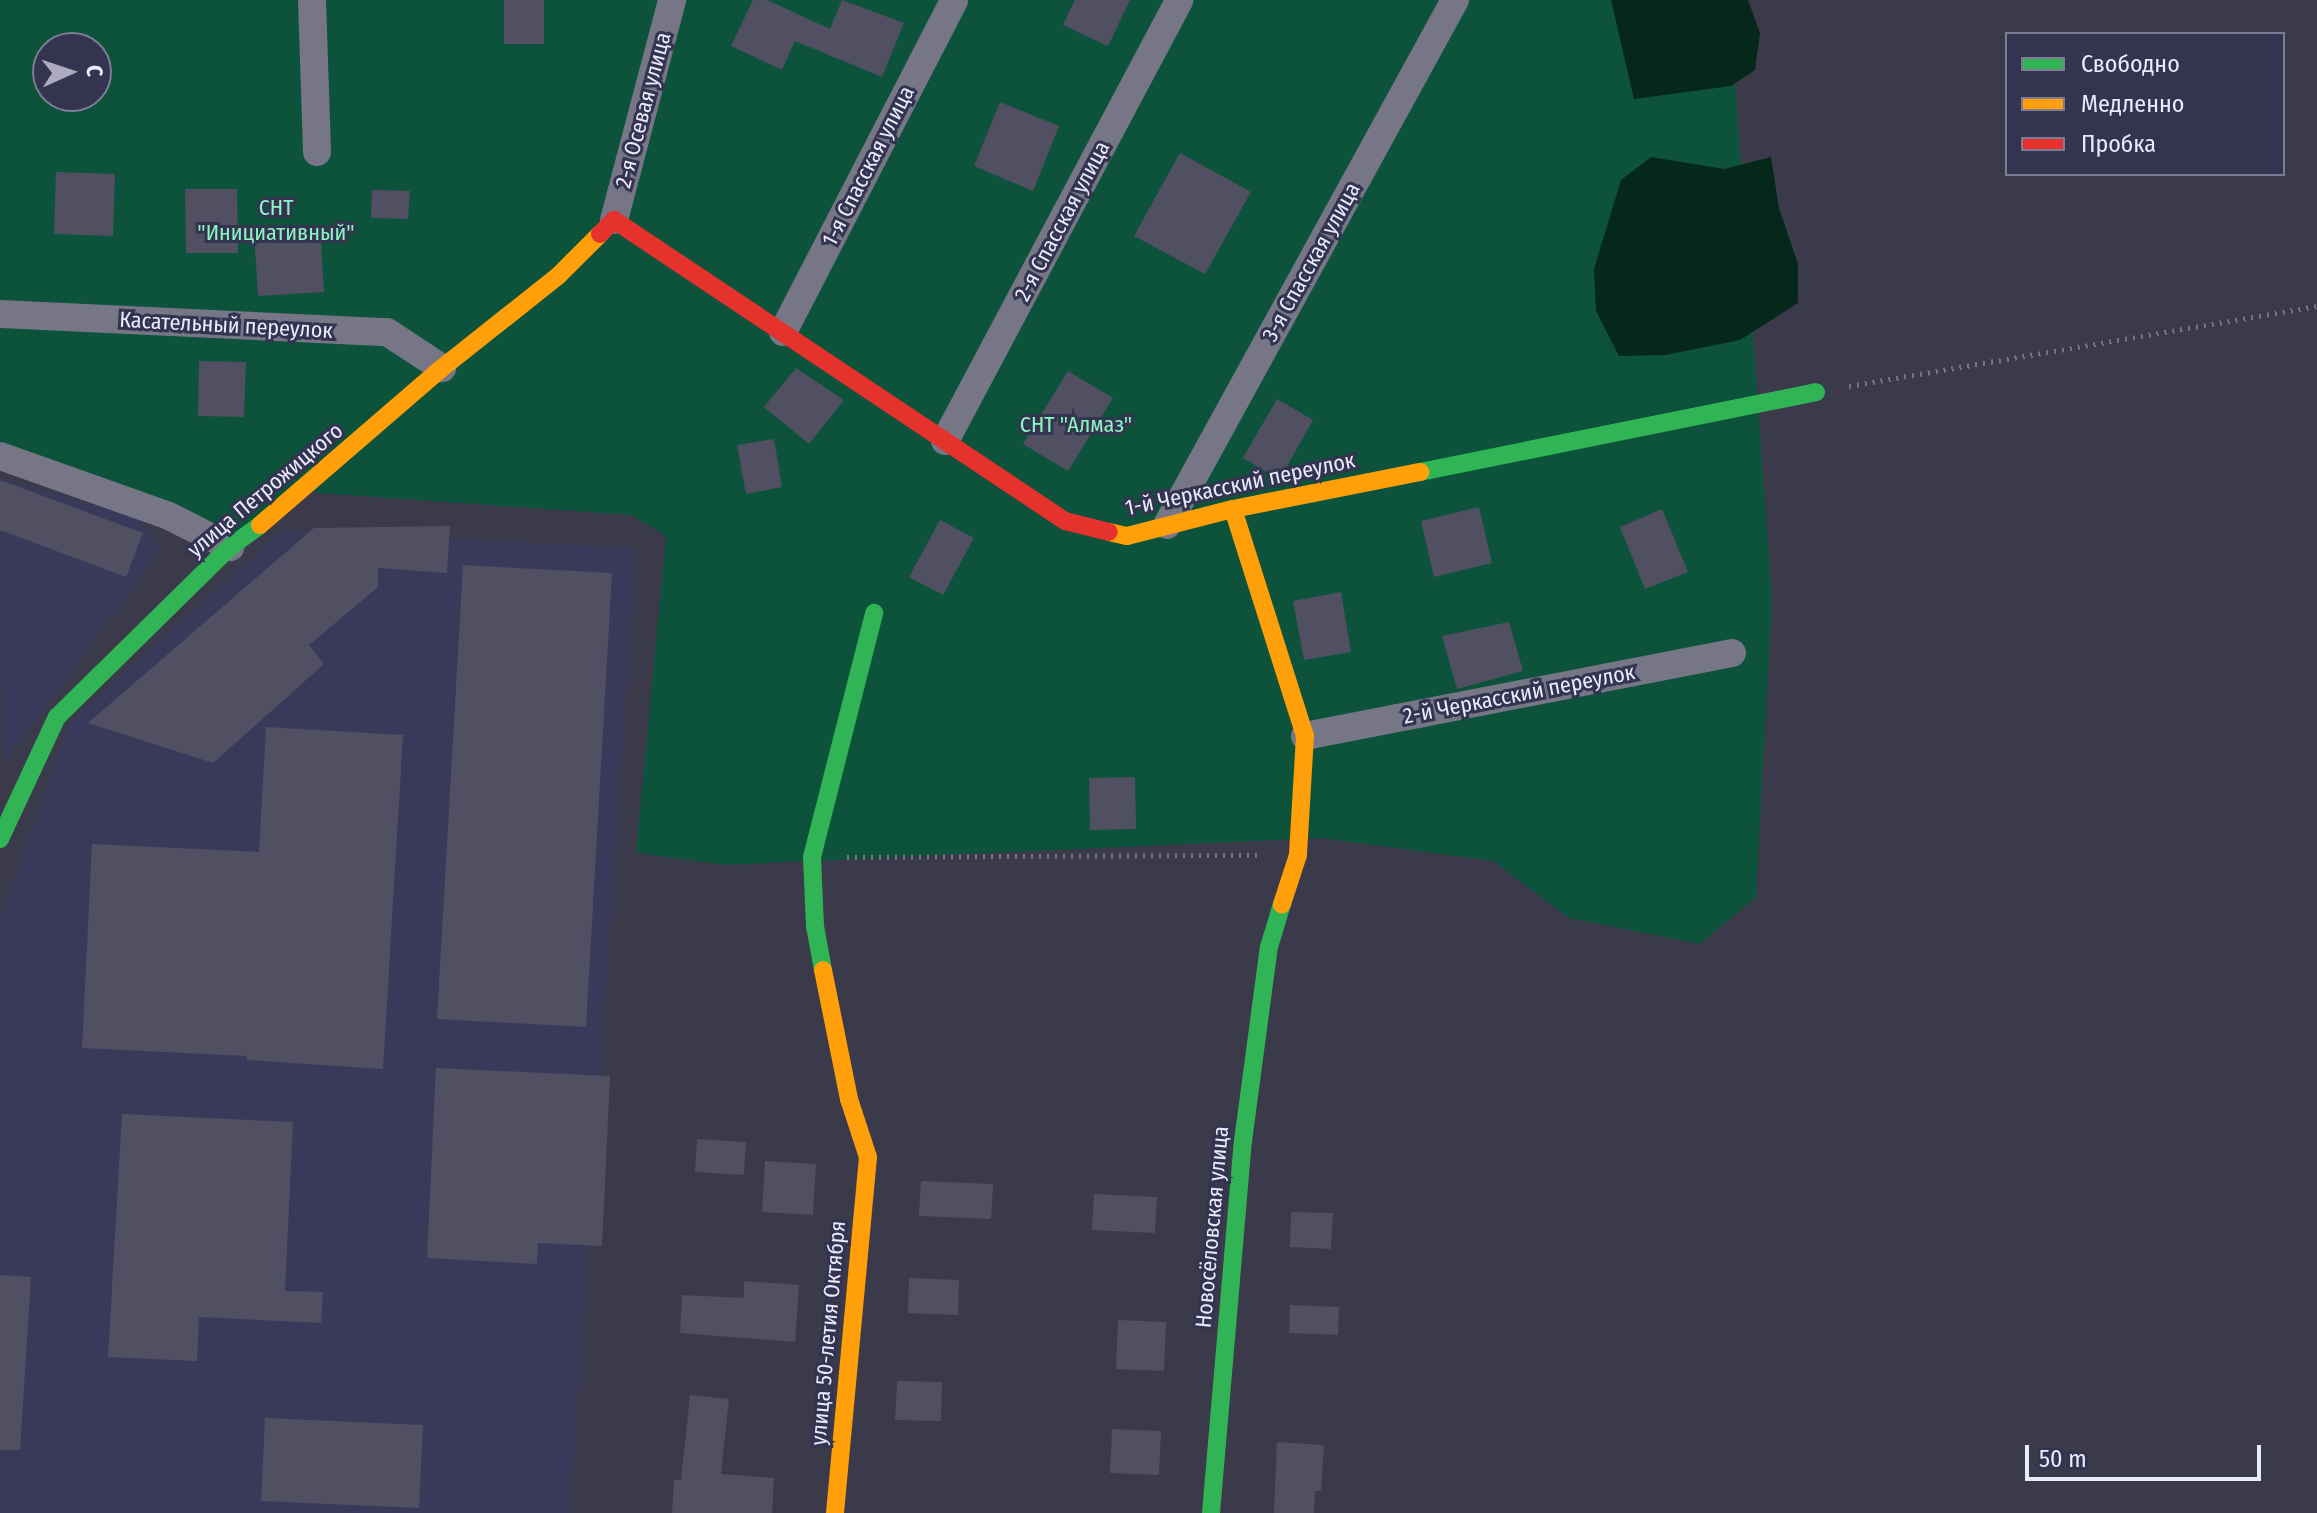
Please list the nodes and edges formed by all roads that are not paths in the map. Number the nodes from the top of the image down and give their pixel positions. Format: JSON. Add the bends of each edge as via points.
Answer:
{"nodes":[{"id":1,"x":312,"y":0,"type":"edge"},
{"id":2,"x":672,"y":0,"type":"edge"},
{"id":3,"x":954,"y":0,"type":"edge"},
{"id":4,"x":1179,"y":0,"type":"edge"},
{"id":5,"x":1455,"y":0,"type":"edge"},
{"id":6,"x":317,"y":152,"type":"dead end"},
{"id":7,"x":614,"y":220,"type":"junction"},
{"id":8,"x":0,"y":314,"type":"edge"},
{"id":9,"x":783,"y":332,"type":"junction"},
{"id":10,"x":442,"y":368,"type":"junction"},
{"id":11,"x":1816,"y":392,"type":"road end"},
{"id":12,"x":945,"y":441,"type":"junction"},
{"id":13,"x":0,"y":456,"type":"edge"},
{"id":14,"x":1233,"y":509,"type":"junction"},
{"id":15,"x":1167,"y":525,"type":"junction"},
{"id":16,"x":230,"y":547,"type":"junction"},
{"id":17,"x":874,"y":613,"type":"dead end"},
{"id":18,"x":1732,"y":653,"type":"dead end"},
{"id":19,"x":1305,"y":736,"type":"junction"},
{"id":20,"x":0,"y":839,"type":"edge"},
{"id":21,"x":835,"y":1513,"type":"edge"},
{"id":22,"x":1211,"y":1513,"type":"edge"}],
"edges":[{"from":1,"to":6,"type":"street"},
{"from":2,"to":7,"type":"street","name":"2-я Осевая улица"},
{"from":3,"to":9,"type":"street","name":"1-я Спасская улица"},
{"from":4,"to":12,"type":"street","name":"2-я Спасская улица"},
{"from":5,"to":15,"type":"street","name":"3-я Спасская улица"},
{"from":7,"to":9,"type":"street","name":"1-й Черкасский переулок"},
{"from":7,"to":10,"type":"street","name":"улица Петрожицкого","via":[[558,276]]},
{"from":8,"to":10,"type":"street","name":"Касательный переулок","via":[[387,332]]},
{"from":9,"to":12,"type":"street","name":"1-й Черкасский переулок"},
{"from":10,"to":16,"type":"street","name":"улица Петрожицкого","via":[[284,508]]},
{"from":11,"to":14,"type":"street","name":"1-й Черкасский переулок"},
{"from":12,"to":15,"type":"street","name":"1-й Черкасский переулок","via":[[1065,521],[1127,536]]},
{"from":13,"to":16,"type":"street","via":[[167,515]]},
{"from":14,"to":15,"type":"street","name":"1-й Черкасский переулок"},
{"from":14,"to":19,"type":"street"},
{"from":16,"to":20,"type":"street","name":"улица Петрожицкого","via":[[57,717]]},
{"from":17,"to":21,"type":"street","name":"улица 50-летия Октября","via":[[812,857],[815,926],[829,1006],[868,1157]]},
{"from":18,"to":19,"type":"street","name":"2-й Черкасский переулок"},
{"from":19,"to":22,"type":"street","name":"Новосёловская улица","via":[[1298,855],[1269,947],[1243,1141]]}]}
